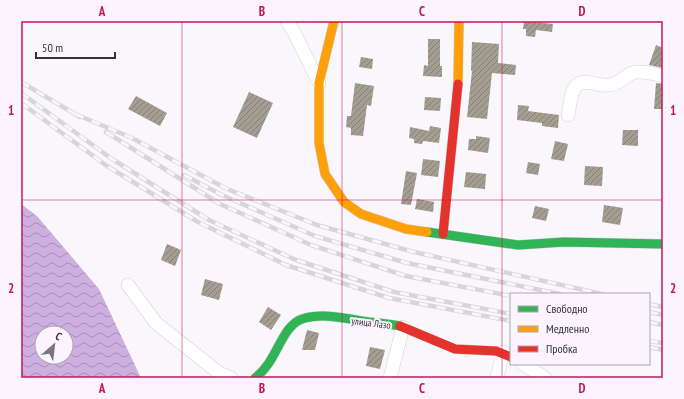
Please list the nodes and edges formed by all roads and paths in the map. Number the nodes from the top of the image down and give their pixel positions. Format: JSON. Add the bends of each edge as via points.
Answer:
{"nodes":[{"id":1,"x":287,"y":21,"type":"edge"},
{"id":2,"x":334,"y":21,"type":"edge"},
{"id":3,"x":459,"y":21,"type":"edge"},
{"id":4,"x":663,"y":76,"type":"edge"},
{"id":5,"x":319,"y":83,"type":"junction"},
{"id":6,"x":568,"y":115,"type":"dead end"},
{"id":7,"x":443,"y":234,"type":"junction"},
{"id":8,"x":663,"y":244,"type":"edge"},
{"id":9,"x":128,"y":285,"type":"dead end"},
{"id":10,"x":403,"y":327,"type":"junction"},
{"id":11,"x":507,"y":354,"type":"edge"},
{"id":12,"x":525,"y":365,"type":"edge"},
{"id":13,"x":231,"y":378,"type":"edge"},
{"id":14,"x":255,"y":378,"type":"edge"},
{"id":15,"x":390,"y":378,"type":"edge"},
{"id":16,"x":497,"y":378,"type":"edge"},
{"id":17,"x":545,"y":378,"type":"edge"}],
"edges":[{"from":1,"to":5,"type":"street"},
{"from":2,"to":5,"type":"street"},
{"from":3,"to":7,"type":"street","via":[[459,78]]},
{"from":4,"to":6,"type":"street","via":[[643,72],[632,73],[610,85],[580,83],[573,90]]},
{"from":5,"to":7,"type":"street","via":[[319,143],[325,174],[344,202],[361,214],[406,228]]},
{"from":7,"to":8,"type":"street","via":[[518,245],[564,242]]},
{"from":9,"to":13,"type":"street","via":[[156,323],[219,373]]},
{"from":10,"to":11,"type":"street","name":"улица Лазо","via":[[456,349],[491,350]]},
{"from":10,"to":14,"type":"street","name":"улица Лазо","via":[[329,317],[312,316],[300,319],[292,325],[273,359]]},
{"from":10,"to":15,"type":"street"},
{"from":11,"to":16,"type":"street"},
{"from":12,"to":17,"type":"street"}]}
